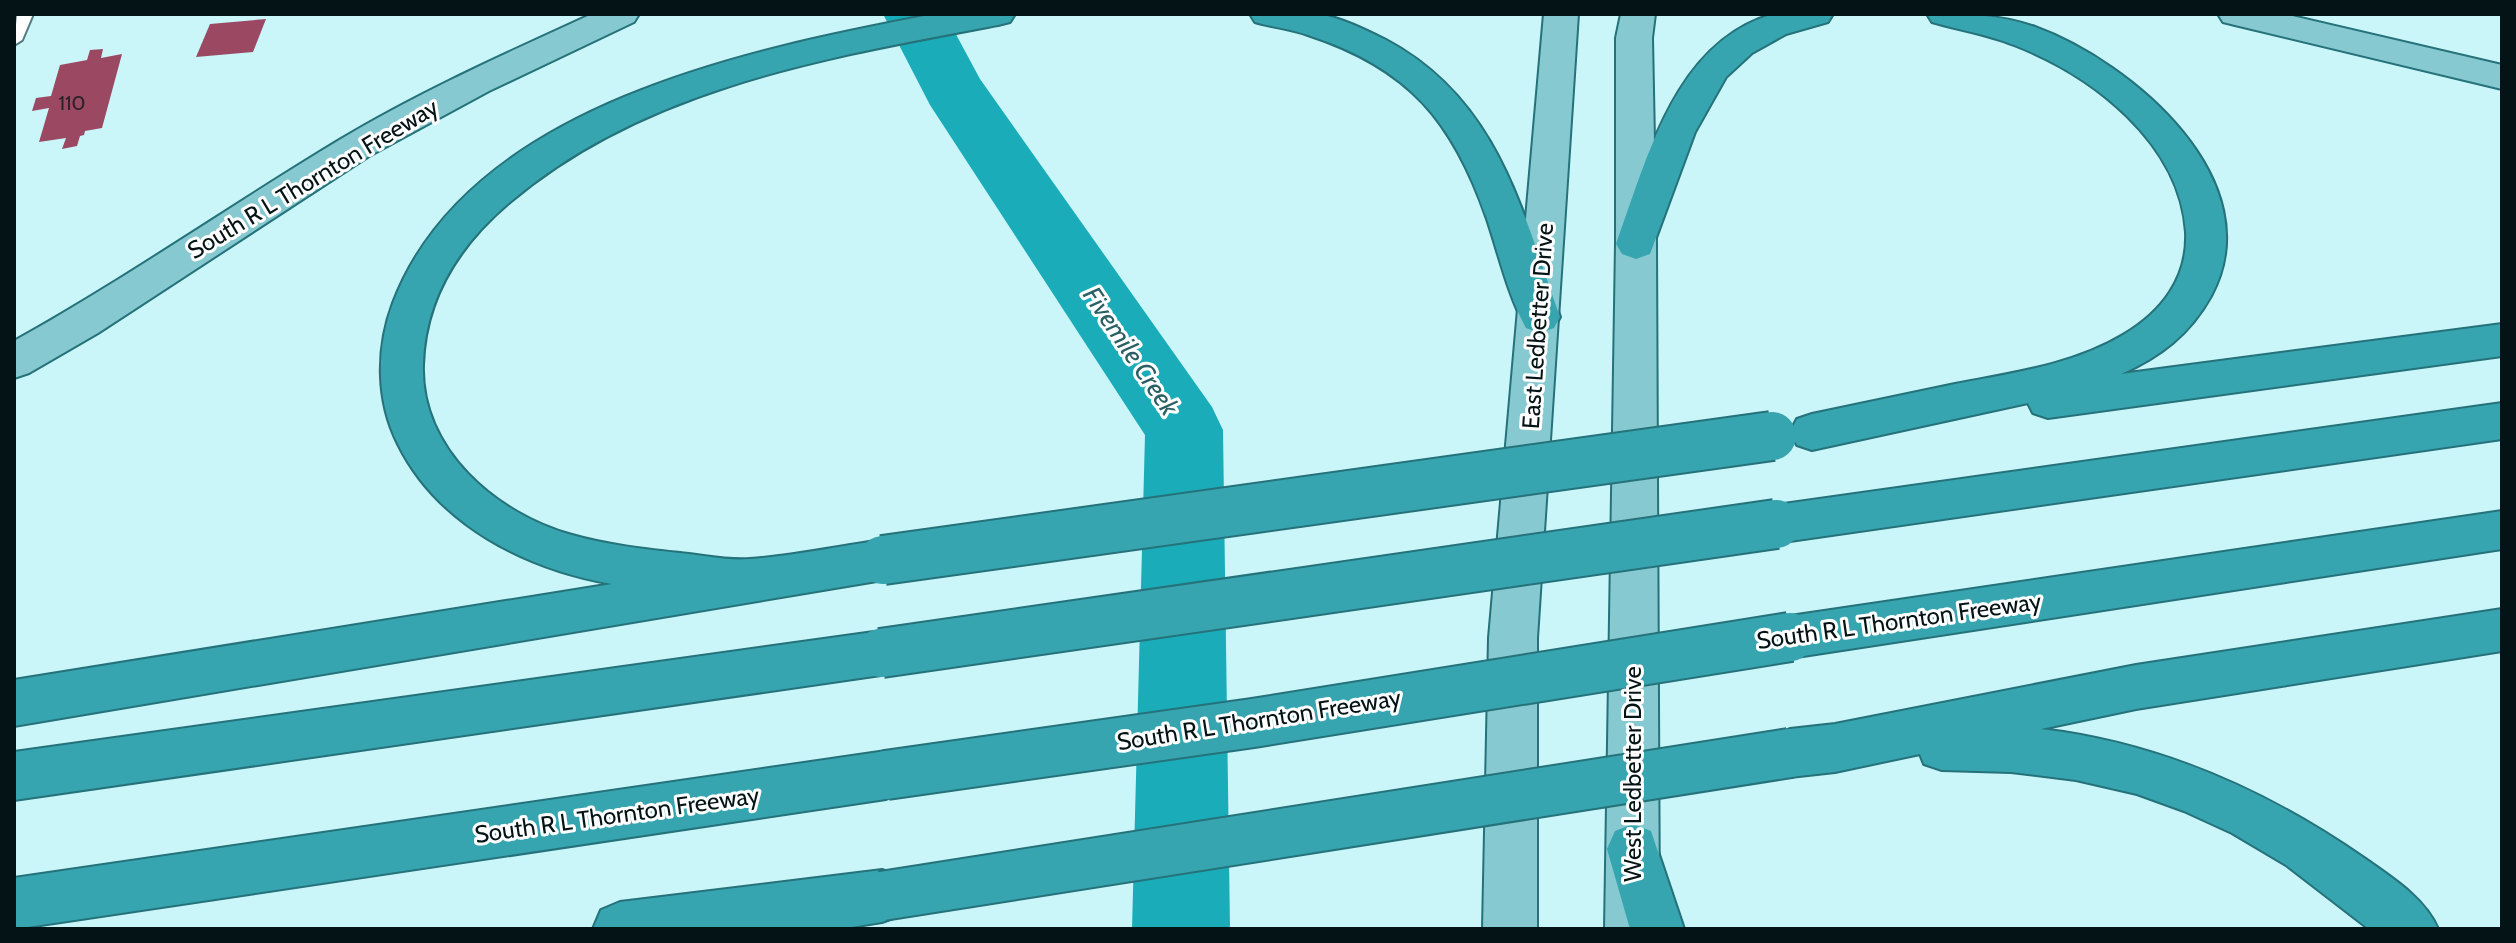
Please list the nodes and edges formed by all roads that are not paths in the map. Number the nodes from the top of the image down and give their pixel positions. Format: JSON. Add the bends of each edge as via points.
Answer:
{"nodes":[{"id":1,"x":25,"y":14,"type":"edge"},
{"id":2,"x":622,"y":14,"type":"edge"},
{"id":3,"x":998,"y":14,"type":"edge"},
{"id":4,"x":1267,"y":14,"type":"edge"},
{"id":5,"x":1561,"y":14,"type":"edge"},
{"id":6,"x":1638,"y":14,"type":"edge"},
{"id":7,"x":1816,"y":14,"type":"edge"},
{"id":8,"x":1944,"y":14,"type":"edge"},
{"id":9,"x":2235,"y":14,"type":"edge"},
{"id":10,"x":14,"y":40,"type":"edge"},
{"id":11,"x":2502,"y":77,"type":"edge"},
{"id":12,"x":1636,"y":244,"type":"junction"},
{"id":13,"x":1540,"y":317,"type":"junction"},
{"id":14,"x":2502,"y":340,"type":"edge"},
{"id":15,"x":14,"y":361,"type":"edge"},
{"id":16,"x":2502,"y":421,"type":"edge"},
{"id":17,"x":1792,"y":434,"type":"junction"},
{"id":18,"x":2502,"y":530,"type":"edge"},
{"id":19,"x":747,"y":580,"type":"junction"},
{"id":20,"x":2502,"y":630,"type":"edge"},
{"id":21,"x":14,"y":703,"type":"edge"},
{"id":22,"x":1813,"y":750,"type":"junction"},
{"id":23,"x":14,"y":776,"type":"edge"},
{"id":24,"x":1633,"y":849,"type":"junction"},
{"id":25,"x":14,"y":904,"type":"edge"},
{"id":26,"x":799,"y":910,"type":"junction"},
{"id":27,"x":620,"y":929,"type":"edge"},
{"id":28,"x":744,"y":929,"type":"edge"},
{"id":29,"x":1510,"y":929,"type":"edge"},
{"id":30,"x":1632,"y":929,"type":"edge"},
{"id":31,"x":1657,"y":929,"type":"edge"},
{"id":32,"x":2411,"y":929,"type":"edge"}],
"edges":[{"from":1,"to":10,"type":"lane"},
{"from":2,"to":15,"type":"main road","name":"South R L Thornton Freeway","via":[[476,82],[356,147],[84,322]]},
{"from":3,"to":19,"type":"highway","via":[[909,30],[700,83],[625,112],[578,136],[489,196],[452,234],[421,282],[405,327],[399,379],[411,424],[433,465],[471,503],[519,534],[582,559]]},
{"from":4,"to":13,"type":"highway","via":[[1328,28],[1375,49],[1417,76],[1449,107],[1474,144]]},
{"from":5,"to":13,"type":"main road","name":"East Ledbetter Drive"},
{"from":6,"to":12,"type":"main road"},
{"from":7,"to":12,"type":"highway","via":[[1752,35],[1722,56],[1701,82]]},
{"from":8,"to":17,"type":"highway","via":[[2048,46],[2097,74],[2140,109],[2174,146],[2196,185],[2207,224],[2204,269],[2189,302],[2161,330],[2104,362],[2027,386]]},
{"from":9,"to":11,"type":"main road"},
{"from":12,"to":24,"type":"main road","name":"West Ledbetter Drive"},
{"from":13,"to":29,"type":"main road","name":"East Ledbetter Drive","via":[[1513,638]]},
{"from":14,"to":17,"type":"highway"},
{"from":16,"to":23,"type":"highway","bridge":true},
{"from":17,"to":19,"type":"highway","bridge":true},
{"from":18,"to":25,"type":"highway","name":"South R L Thornton Freeway","bridge":true,"via":[[1253,723]]},
{"from":19,"to":21,"type":"highway"},
{"from":20,"to":22,"type":"highway","via":[[2136,687]]},
{"from":22,"to":26,"type":"highway","bridge":true},
{"from":22,"to":32,"type":"highway","via":[[2005,746],[2104,761],[2170,780],[2292,837],[2356,881]]},
{"from":24,"to":30,"type":"main road","name":"West Ledbetter Drive"},
{"from":24,"to":31,"type":"highway"},
{"from":26,"to":27,"type":"highway"},
{"from":26,"to":28,"type":"highway"}]}
